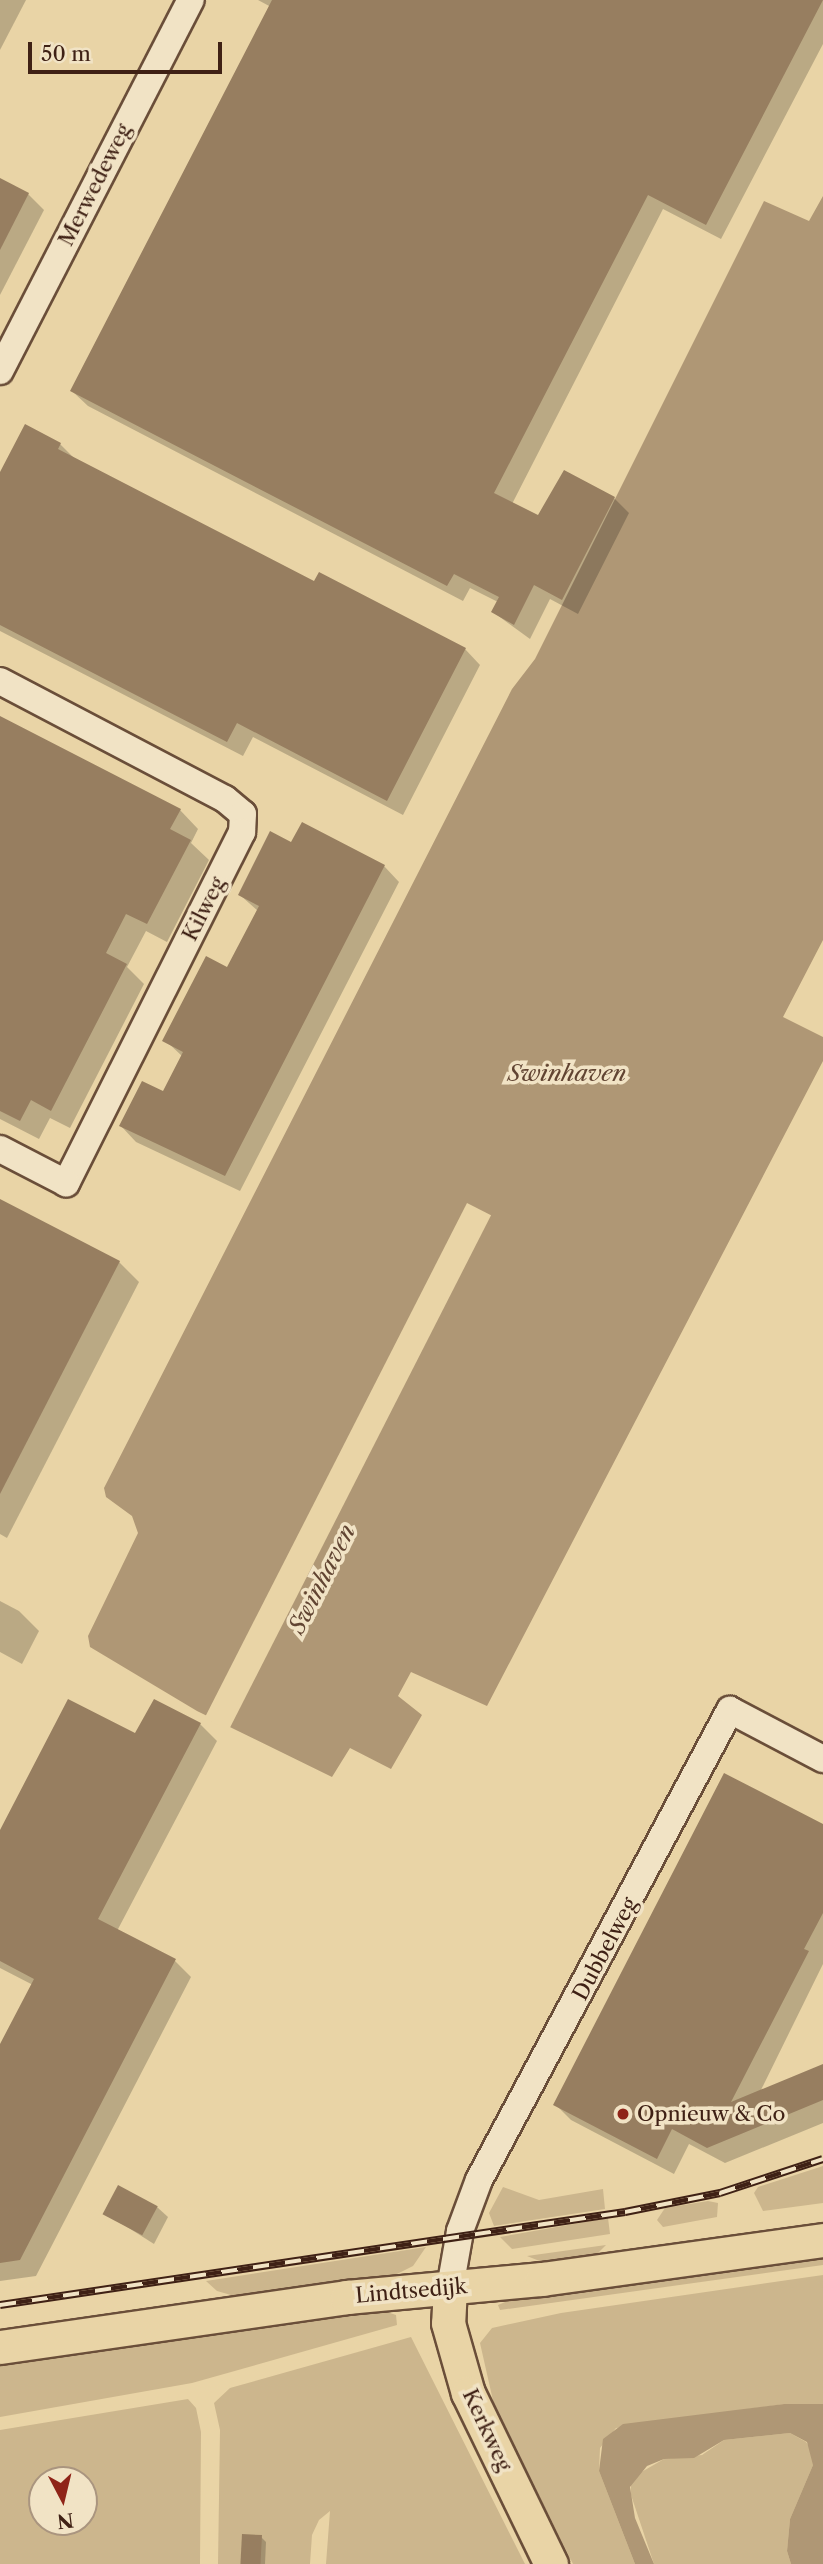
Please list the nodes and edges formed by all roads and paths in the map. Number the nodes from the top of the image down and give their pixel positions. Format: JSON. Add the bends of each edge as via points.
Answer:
{"nodes":[{"id":1,"x":191,"y":0,"type":"edge"},
{"id":2,"x":0,"y":371,"type":"edge"},
{"id":3,"x":0,"y":681,"type":"edge"},
{"id":4,"x":0,"y":1149,"type":"edge"},
{"id":5,"x":823,"y":1759,"type":"edge"},
{"id":6,"x":823,"y":2240,"type":"edge"},
{"id":7,"x":450,"y":2288,"type":"junction"},
{"id":8,"x":0,"y":2347,"type":"edge"},
{"id":9,"x":551,"y":2564,"type":"edge"}],
"edges":[{"from":1,"to":2,"type":"street","name":"Merwedeweg"},
{"from":3,"to":4,"type":"street","name":"Kilweg","via":[[225,799],[243,814],[243,832],[66,1183]]},
{"from":5,"to":7,"type":"street","name":"Dubbelweg","via":[[730,1710],[480,2180],[460,2231]]},
{"from":6,"to":7,"type":"main road","name":"Lindtsedijk"},
{"from":7,"to":8,"type":"main road","name":"Lindtsedijk","via":[[347,2297]]},
{"from":7,"to":9,"type":"main road","name":"Kerkweg","via":[[448,2322],[468,2393]]}]}
